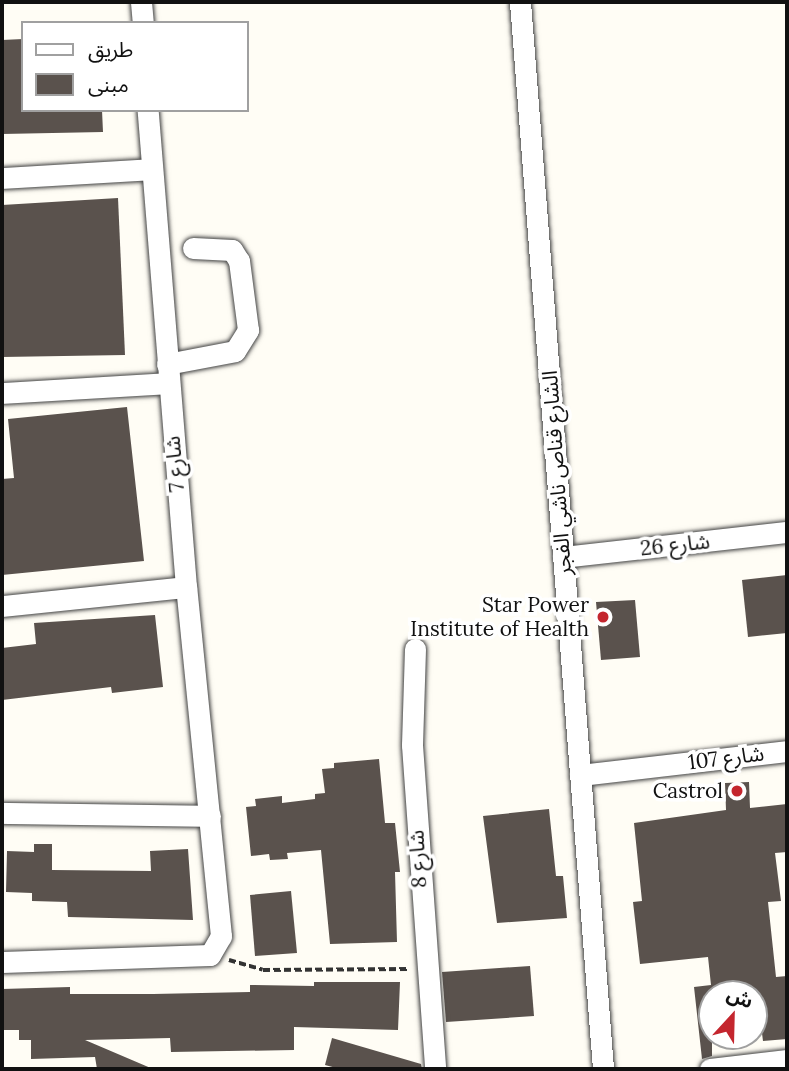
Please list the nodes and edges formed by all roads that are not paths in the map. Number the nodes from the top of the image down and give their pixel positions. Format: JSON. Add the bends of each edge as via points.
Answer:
{"nodes":[{"id":1,"x":141,"y":2,"type":"edge"},
{"id":2,"x":520,"y":2,"type":"edge"},
{"id":3,"x":143,"y":21,"type":"edge"},
{"id":4,"x":148,"y":112,"type":"edge"},
{"id":5,"x":152,"y":169,"type":"junction"},
{"id":6,"x":2,"y":178,"type":"edge"},
{"id":7,"x":193,"y":248,"type":"dead end"},
{"id":8,"x":168,"y":373,"type":"junction"},
{"id":9,"x":2,"y":393,"type":"edge"},
{"id":10,"x":787,"y":532,"type":"edge"},
{"id":11,"x":563,"y":557,"type":"junction"},
{"id":12,"x":186,"y":587,"type":"junction"},
{"id":13,"x":2,"y":606,"type":"edge"},
{"id":14,"x":415,"y":649,"type":"dead end"},
{"id":15,"x":787,"y":751,"type":"edge"},
{"id":16,"x":580,"y":775,"type":"junction"},
{"id":17,"x":2,"y":813,"type":"edge"},
{"id":18,"x":210,"y":816,"type":"junction"},
{"id":19,"x":2,"y":962,"type":"edge"},
{"id":20,"x":787,"y":1060,"type":"edge"},
{"id":21,"x":435,"y":1069,"type":"edge"},
{"id":22,"x":603,"y":1069,"type":"edge"},
{"id":23,"x":710,"y":1069,"type":"edge"}],
"edges":[{"from":1,"to":3,"type":"street"},
{"from":2,"to":11,"type":"street","name":"الشارع قناص ناشي الفجر"},
{"from":4,"to":5,"type":"street","name":"شارع 7"},
{"from":5,"to":6,"type":"street"},
{"from":5,"to":8,"type":"street","name":"شارع 7"},
{"from":7,"to":8,"type":"street","via":[[232,250],[239,261],[248,330],[234,351]]},
{"from":8,"to":9,"type":"street"},
{"from":8,"to":12,"type":"street","name":"شارع 7"},
{"from":10,"to":11,"type":"street","name":"شارع 26"},
{"from":11,"to":16,"type":"street","name":"الشارع قناص ناشي الفجر"},
{"from":12,"to":13,"type":"street"},
{"from":12,"to":18,"type":"street","name":"شارع 7"},
{"from":14,"to":21,"type":"street","name":"شارع 8","via":[[412,746]]},
{"from":15,"to":16,"type":"street","name":"شارع 107"},
{"from":16,"to":22,"type":"street","name":"الشارع قناص ناشي الفجر"},
{"from":17,"to":18,"type":"street"},
{"from":18,"to":19,"type":"street","name":"شارع 7","via":[[221,936],[210,955]]},
{"from":20,"to":23,"type":"street"}]}
